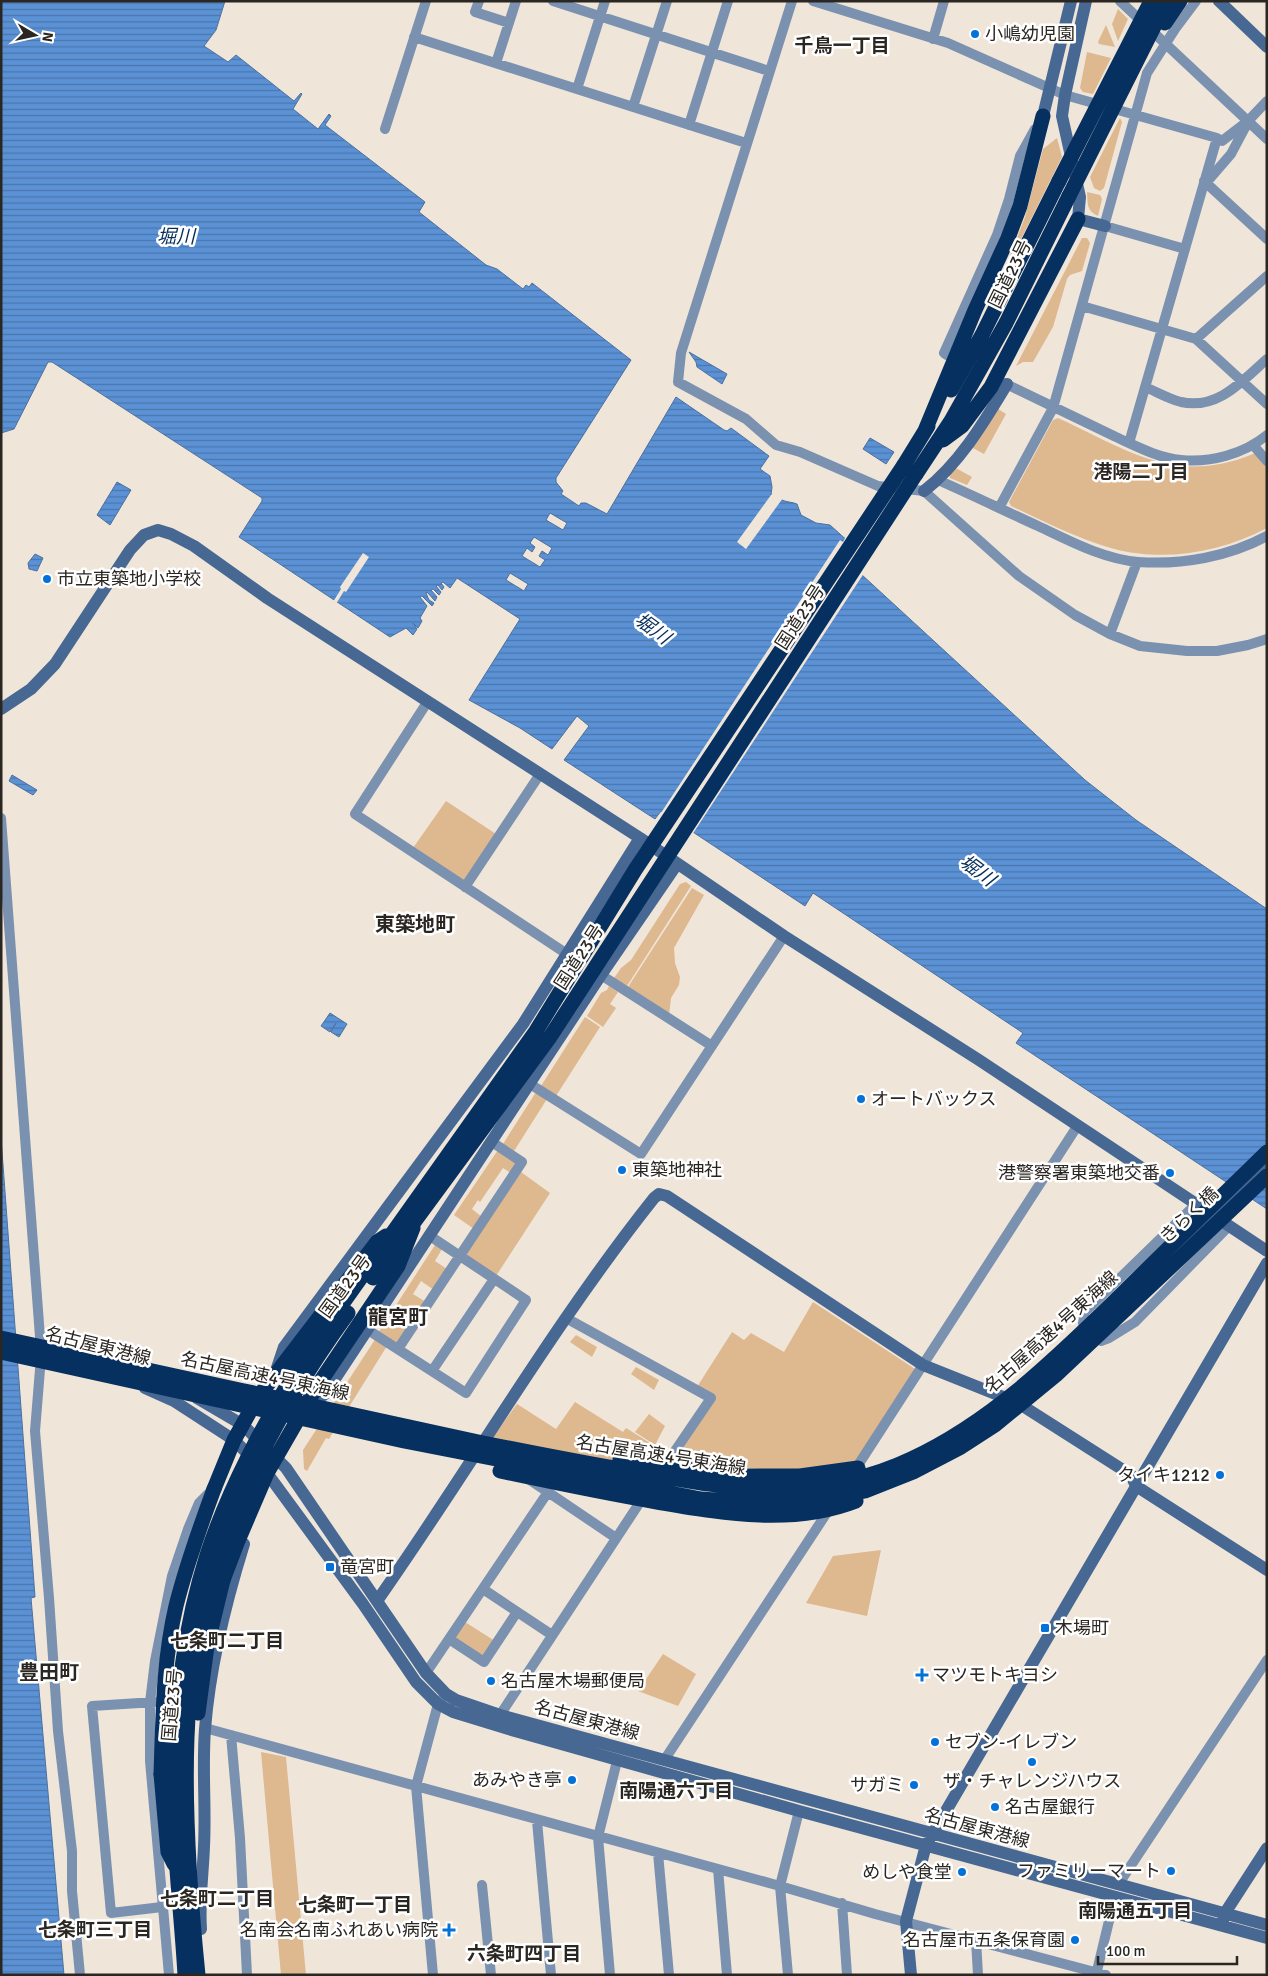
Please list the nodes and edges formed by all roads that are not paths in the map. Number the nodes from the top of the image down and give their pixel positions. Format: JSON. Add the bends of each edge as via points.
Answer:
{"nodes":[{"id":1,"x":426,"y":1,"type":"edge"},
{"id":2,"x":479,"y":1,"type":"edge"},
{"id":3,"x":516,"y":1,"type":"edge"},
{"id":4,"x":553,"y":1,"type":"edge"},
{"id":5,"x":605,"y":1,"type":"edge"},
{"id":6,"x":668,"y":1,"type":"edge"},
{"id":7,"x":728,"y":1,"type":"edge"},
{"id":8,"x":792,"y":1,"type":"edge"},
{"id":9,"x":813,"y":1,"type":"edge"},
{"id":10,"x":944,"y":1,"type":"edge"},
{"id":11,"x":1071,"y":1,"type":"edge"},
{"id":12,"x":1086,"y":1,"type":"edge"},
{"id":13,"x":1120,"y":1,"type":"edge"},
{"id":14,"x":1151,"y":1,"type":"edge"},
{"id":15,"x":1167,"y":1,"type":"edge"},
{"id":16,"x":1180,"y":1,"type":"edge"},
{"id":17,"x":1196,"y":1,"type":"edge"},
{"id":18,"x":1219,"y":1,"type":"edge"},
{"id":19,"x":600,"y":16,"type":"junction"},
{"id":20,"x":509,"y":23,"type":"junction"},
{"id":21,"x":657,"y":34,"type":"junction"},
{"id":22,"x":414,"y":37,"type":"junction"},
{"id":23,"x":933,"y":39,"type":"junction"},
{"id":24,"x":1166,"y":44,"type":"junction"},
{"id":25,"x":1267,"y":47,"type":"edge"},
{"id":26,"x":712,"y":52,"type":"junction"},
{"id":27,"x":496,"y":63,"type":"junction"},
{"id":28,"x":1134,"y":69,"type":"junction"},
{"id":29,"x":770,"y":71,"type":"junction"},
{"id":30,"x":577,"y":89,"type":"junction"},
{"id":31,"x":1049,"y":89,"type":"junction"},
{"id":32,"x":1065,"y":95,"type":"junction"},
{"id":33,"x":1267,"y":101,"type":"edge"},
{"id":34,"x":633,"y":107,"type":"junction"},
{"id":35,"x":1136,"y":114,"type":"junction"},
{"id":36,"x":1042,"y":116,"type":"junction"},
{"id":37,"x":1248,"y":121,"type":"junction"},
{"id":38,"x":690,"y":125,"type":"junction"},
{"id":39,"x":385,"y":129,"type":"dead end"},
{"id":40,"x":1219,"y":139,"type":"junction"},
{"id":41,"x":1267,"y":139,"type":"edge"},
{"id":42,"x":746,"y":143,"type":"junction"},
{"id":43,"x":1232,"y":152,"type":"junction"},
{"id":44,"x":1205,"y":182,"type":"junction"},
{"id":45,"x":1078,"y":219,"type":"junction"},
{"id":46,"x":1105,"y":226,"type":"junction"},
{"id":47,"x":1267,"y":239,"type":"edge"},
{"id":48,"x":1185,"y":249,"type":"junction"},
{"id":49,"x":1267,"y":276,"type":"edge"},
{"id":50,"x":1082,"y":306,"type":"junction"},
{"id":51,"x":1162,"y":329,"type":"junction"},
{"id":52,"x":1196,"y":339,"type":"junction"},
{"id":53,"x":948,"y":355,"type":"dead end"},
{"id":54,"x":1267,"y":359,"type":"edge"},
{"id":55,"x":1242,"y":382,"type":"junction"},
{"id":56,"x":1004,"y":383,"type":"joint"},
{"id":57,"x":1145,"y":387,"type":"junction"},
{"id":58,"x":1267,"y":404,"type":"edge"},
{"id":59,"x":1053,"y":408,"type":"junction"},
{"id":60,"x":924,"y":433,"type":"junction"},
{"id":61,"x":1267,"y":435,"type":"edge"},
{"id":62,"x":1129,"y":443,"type":"junction"},
{"id":63,"x":1253,"y":444,"type":"junction"},
{"id":64,"x":934,"y":446,"type":"junction"},
{"id":65,"x":1267,"y":461,"type":"edge"},
{"id":66,"x":938,"y":480,"type":"junction"},
{"id":67,"x":924,"y":491,"type":"junction"},
{"id":68,"x":999,"y":508,"type":"junction"},
{"id":69,"x":1267,"y":536,"type":"edge"},
{"id":70,"x":1137,"y":562,"type":"junction"},
{"id":71,"x":1110,"y":634,"type":"junction"},
{"id":72,"x":1267,"y":639,"type":"edge"},
{"id":73,"x":428,"y":701,"type":"junction"},
{"id":74,"x":1,"y":709,"type":"edge"},
{"id":75,"x":540,"y":774,"type":"junction"},
{"id":76,"x":1,"y":818,"type":"edge"},
{"id":77,"x":640,"y":838,"type":"junction"},
{"id":78,"x":677,"y":864,"type":"junction"},
{"id":79,"x":465,"y":886,"type":"junction"},
{"id":80,"x":784,"y":936,"type":"junction"},
{"id":81,"x":569,"y":951,"type":"junction"},
{"id":82,"x":603,"y":972,"type":"junction"},
{"id":83,"x":712,"y":1046,"type":"junction"},
{"id":84,"x":530,"y":1084,"type":"junction"},
{"id":85,"x":1078,"y":1125,"type":"junction"},
{"id":86,"x":492,"y":1142,"type":"junction"},
{"id":87,"x":1267,"y":1152,"type":"edge"},
{"id":88,"x":1267,"y":1165,"type":"edge"},
{"id":89,"x":1267,"y":1176,"type":"edge"},
{"id":90,"x":1196,"y":1203,"type":"junction"},
{"id":91,"x":415,"y":1222,"type":"junction"},
{"id":92,"x":1229,"y":1226,"type":"junction"},
{"id":93,"x":398,"y":1228,"type":"junction"},
{"id":94,"x":430,"y":1236,"type":"junction"},
{"id":95,"x":1267,"y":1251,"type":"edge"},
{"id":96,"x":459,"y":1256,"type":"junction"},
{"id":97,"x":1267,"y":1263,"type":"edge"},
{"id":98,"x":494,"y":1279,"type":"junction"},
{"id":99,"x":566,"y":1318,"type":"junction"},
{"id":100,"x":368,"y":1330,"type":"junction"},
{"id":101,"x":1090,"y":1335,"type":"junction"},
{"id":102,"x":1,"y":1340,"type":"edge"},
{"id":103,"x":398,"y":1349,"type":"junction"},
{"id":104,"x":1,"y":1350,"type":"edge"},
{"id":105,"x":38,"y":1353,"type":"junction"},
{"id":106,"x":923,"y":1366,"type":"junction"},
{"id":107,"x":432,"y":1371,"type":"junction"},
{"id":108,"x":275,"y":1376,"type":"junction"},
{"id":109,"x":1014,"y":1401,"type":"junction"},
{"id":110,"x":304,"y":1409,"type":"junction"},
{"id":111,"x":242,"y":1425,"type":"junction"},
{"id":112,"x":234,"y":1440,"type":"junction"},
{"id":113,"x":404,"y":1441,"type":"junction"},
{"id":114,"x":954,"y":1444,"type":"junction"},
{"id":115,"x":481,"y":1446,"type":"junction"},
{"id":116,"x":518,"y":1450,"type":"junction"},
{"id":117,"x":276,"y":1458,"type":"junction"},
{"id":118,"x":267,"y":1473,"type":"junction"},
{"id":119,"x":1136,"y":1486,"type":"junction"},
{"id":120,"x":214,"y":1488,"type":"junction"},
{"id":121,"x":548,"y":1492,"type":"junction"},
{"id":122,"x":249,"y":1517,"type":"junction"},
{"id":123,"x":616,"y":1538,"type":"junction"},
{"id":124,"x":1267,"y":1570,"type":"edge"},
{"id":125,"x":483,"y":1589,"type":"junction"},
{"id":126,"x":377,"y":1601,"type":"junction"},
{"id":127,"x":518,"y":1612,"type":"junction"},
{"id":128,"x":552,"y":1635,"type":"junction"},
{"id":129,"x":449,"y":1639,"type":"junction"},
{"id":130,"x":1267,"y":1660,"type":"edge"},
{"id":131,"x":426,"y":1674,"type":"junction"},
{"id":132,"x":446,"y":1694,"type":"junction"},
{"id":133,"x":150,"y":1702,"type":"junction"},
{"id":134,"x":438,"y":1704,"type":"junction"},
{"id":135,"x":207,"y":1712,"type":"junction"},
{"id":136,"x":499,"y":1720,"type":"junction"},
{"id":137,"x":205,"y":1728,"type":"junction"},
{"id":138,"x":231,"y":1735,"type":"junction"},
{"id":139,"x":666,"y":1760,"type":"junction"},
{"id":140,"x":618,"y":1761,"type":"junction"},
{"id":141,"x":416,"y":1786,"type":"junction"},
{"id":142,"x":799,"y":1811,"type":"junction"},
{"id":143,"x":538,"y":1821,"type":"junction"},
{"id":144,"x":933,"y":1834,"type":"junction"},
{"id":145,"x":598,"y":1837,"type":"junction"},
{"id":146,"x":926,"y":1845,"type":"junction"},
{"id":147,"x":1267,"y":1848,"type":"edge"},
{"id":148,"x":658,"y":1853,"type":"junction"},
{"id":149,"x":718,"y":1869,"type":"junction"},
{"id":150,"x":178,"y":1872,"type":"junction"},
{"id":151,"x":482,"y":1885,"type":"dead end"},
{"id":152,"x":780,"y":1886,"type":"junction"},
{"id":153,"x":1116,"y":1891,"type":"junction"},
{"id":154,"x":190,"y":1896,"type":"junction"},
{"id":155,"x":842,"y":1903,"type":"junction"},
{"id":156,"x":162,"y":1907,"type":"junction"},
{"id":157,"x":1223,"y":1920,"type":"junction"},
{"id":158,"x":906,"y":1921,"type":"junction"},
{"id":159,"x":1267,"y":1925,"type":"edge"},
{"id":160,"x":1267,"y":1938,"type":"edge"},
{"id":161,"x":976,"y":1940,"type":"junction"},
{"id":162,"x":1096,"y":1973,"type":"edge"},
{"id":163,"x":80,"y":1975,"type":"edge"},
{"id":164,"x":168,"y":1975,"type":"edge"},
{"id":165,"x":185,"y":1975,"type":"edge"},
{"id":166,"x":198,"y":1975,"type":"edge"},
{"id":167,"x":204,"y":1975,"type":"edge"},
{"id":168,"x":248,"y":1975,"type":"edge"},
{"id":169,"x":433,"y":1975,"type":"edge"},
{"id":170,"x":491,"y":1975,"type":"edge"},
{"id":171,"x":551,"y":1975,"type":"edge"},
{"id":172,"x":610,"y":1975,"type":"edge"},
{"id":173,"x":669,"y":1975,"type":"edge"},
{"id":174,"x":727,"y":1975,"type":"edge"},
{"id":175,"x":788,"y":1975,"type":"edge"},
{"id":176,"x":847,"y":1975,"type":"edge"},
{"id":177,"x":911,"y":1975,"type":"edge"},
{"id":178,"x":978,"y":1975,"type":"edge"},
{"id":179,"x":1106,"y":1975,"type":"edge"}],
"edges":[{"from":1,"to":22,"type":"street"},
{"from":2,"to":20,"type":"street","via":[[475,12]]},
{"from":3,"to":20,"type":"street"},
{"from":4,"to":19,"type":"street"},
{"from":5,"to":19,"type":"street"},
{"from":6,"to":21,"type":"street"},
{"from":7,"to":26,"type":"street"},
{"from":8,"to":29,"type":"street"},
{"from":9,"to":23,"type":"street"},
{"from":10,"to":23,"type":"street"},
{"from":11,"to":31,"type":"street"},
{"from":12,"to":32,"type":"street"},
{"from":13,"to":24,"type":"street"},
{"from":14,"to":60,"type":"highway","name":"国道23号","bridge":true,"via":[[982,335]]},
{"from":15,"to":28,"type":"highway","name":"国道23号","bridge":true},
{"from":16,"to":28,"type":"highway","bridge":true},
{"from":17,"to":24,"type":"street"},
{"from":18,"to":25,"type":"street"},
{"from":19,"to":21,"type":"street"},
{"from":19,"to":30,"type":"street"},
{"from":20,"to":27,"type":"street"},
{"from":21,"to":26,"type":"street"},
{"from":21,"to":34,"type":"street"},
{"from":22,"to":27,"type":"street"},
{"from":22,"to":39,"type":"street"},
{"from":23,"to":31,"type":"street"},
{"from":24,"to":35,"type":"street","via":[[1147,73]]},
{"from":24,"to":37,"type":"street"},
{"from":26,"to":29,"type":"street"},
{"from":26,"to":38,"type":"street"},
{"from":27,"to":30,"type":"street"},
{"from":28,"to":64,"type":"highway","name":"国道23号","bridge":true,"via":[[1006,323]]},
{"from":29,"to":42,"type":"street"},
{"from":30,"to":34,"type":"street"},
{"from":31,"to":32,"type":"street"},
{"from":31,"to":36,"type":"street"},
{"from":32,"to":35,"type":"street"},
{"from":32,"to":45,"type":"street","via":[[1062,116],[1080,197]]},
{"from":33,"to":37,"type":"street"},
{"from":34,"to":38,"type":"street"},
{"from":35,"to":40,"type":"street"},
{"from":35,"to":46,"type":"street"},
{"from":36,"to":53,"type":"street","via":[[1020,156],[996,235],[944,353]]},
{"from":36,"to":60,"type":"highway","via":[[1020,206]]},
{"from":37,"to":40,"type":"street"},
{"from":37,"to":41,"type":"street"},
{"from":37,"to":43,"type":"street"},
{"from":38,"to":42,"type":"street"},
{"from":40,"to":43,"type":"street"},
{"from":40,"to":44,"type":"street"},
{"from":42,"to":67,"type":"street","via":[[682,353],[678,382],[746,419],[776,445],[878,486]]},
{"from":43,"to":44,"type":"street"},
{"from":44,"to":47,"type":"street"},
{"from":44,"to":48,"type":"street"},
{"from":45,"to":46,"type":"street"},
{"from":45,"to":64,"type":"highway","via":[[991,387],[962,426]]},
{"from":46,"to":48,"type":"street"},
{"from":46,"to":50,"type":"street"},
{"from":48,"to":51,"type":"street"},
{"from":49,"to":52,"type":"street"},
{"from":50,"to":51,"type":"street"},
{"from":50,"to":59,"type":"street"},
{"from":51,"to":52,"type":"street"},
{"from":51,"to":57,"type":"street"},
{"from":52,"to":55,"type":"street"},
{"from":54,"to":55,"type":"street"},
{"from":55,"to":57,"type":"street","via":[[1226,394],[1205,403],[1179,401]]},
{"from":55,"to":58,"type":"street"},
{"from":56,"to":59,"type":"street"},
{"from":56,"to":66,"type":"street","via":[[983,424]]},
{"from":57,"to":62,"type":"street"},
{"from":59,"to":62,"type":"street"},
{"from":59,"to":68,"type":"street"},
{"from":60,"to":93,"type":"highway","name":"国道23号","bridge":true,"via":[[636,870],[536,1031]]},
{"from":61,"to":63,"type":"street"},
{"from":62,"to":63,"type":"street","via":[[1179,460],[1201,461]]},
{"from":63,"to":65,"type":"street"},
{"from":64,"to":91,"type":"highway","name":"国道23号","bridge":true,"via":[[550,1037]]},
{"from":66,"to":67,"type":"street"},
{"from":66,"to":68,"type":"street"},
{"from":67,"to":71,"type":"street","via":[[1019,576],[1075,615]]},
{"from":68,"to":70,"type":"street","via":[[1085,548]]},
{"from":69,"to":70,"type":"street","via":[[1242,548],[1200,559]]},
{"from":70,"to":71,"type":"street"},
{"from":71,"to":72,"type":"street","via":[[1140,646],[1187,651],[1217,651]]},
{"from":73,"to":74,"type":"street","via":[[266,598],[194,546],[158,530],[144,535],[130,550],[55,664],[31,689]]},
{"from":73,"to":75,"type":"street"},
{"from":73,"to":79,"type":"street","via":[[355,814]]},
{"from":75,"to":77,"type":"street"},
{"from":75,"to":79,"type":"street"},
{"from":76,"to":105,"type":"street"},
{"from":77,"to":78,"type":"street"},
{"from":77,"to":81,"type":"street"},
{"from":78,"to":80,"type":"street"},
{"from":78,"to":82,"type":"street"},
{"from":79,"to":81,"type":"street"},
{"from":80,"to":83,"type":"street"},
{"from":80,"to":85,"type":"street"},
{"from":81,"to":82,"type":"street"},
{"from":81,"to":108,"type":"street","via":[[523,1024],[284,1347]]},
{"from":82,"to":83,"type":"street"},
{"from":82,"to":84,"type":"street"},
{"from":83,"to":84,"type":"street","via":[[641,1154]]},
{"from":84,"to":86,"type":"street"},
{"from":85,"to":90,"type":"street"},
{"from":85,"to":106,"type":"street"},
{"from":86,"to":94,"type":"street"},
{"from":86,"to":96,"type":"street","via":[[522,1162]]},
{"from":87,"to":116,"type":"highway","name":"名古屋高速4号東海線","bridge":true,"via":[[1060,1355],[979,1421],[892,1468],[834,1484],[780,1489],[739,1488]]},
{"from":88,"to":101,"type":"street","name":"きらく橋","bridge":true},
{"from":89,"to":113,"type":"highway","name":"名古屋高速4号東海線","bridge":true,"via":[[1063,1369],[995,1425],[938,1460],[865,1491],[788,1503],[701,1499]]},
{"from":90,"to":92,"type":"street"},
{"from":90,"to":101,"type":"street","via":[[1084,1312],[1083,1323]]},
{"from":91,"to":110,"type":"highway","via":[[398,1266]]},
{"from":91,"to":154,"type":"highway","name":"国道23号","bridge":true,"via":[[346,1316],[278,1422],[238,1503],[218,1558],[201,1624],[190,1690],[186,1773]]},
{"from":92,"to":95,"type":"street"},
{"from":92,"to":101,"type":"street","via":[[1134,1322],[1101,1341]]},
{"from":93,"to":108,"type":"highway","via":[[377,1242]]},
{"from":93,"to":150,"type":"highway","name":"国道23号","bridge":true,"via":[[300,1362],[237,1478],[207,1556],[188,1630],[179,1691],[174,1821]]},
{"from":94,"to":96,"type":"street"},
{"from":94,"to":100,"type":"street"},
{"from":96,"to":98,"type":"street"},
{"from":96,"to":103,"type":"street"},
{"from":97,"to":119,"type":"street"},
{"from":98,"to":107,"type":"street"},
{"from":98,"to":107,"type":"street","via":[[526,1300],[466,1393]]},
{"from":99,"to":106,"type":"street","via":[[627,1230],[659,1194],[667,1196]]},
{"from":99,"to":115,"type":"street"},
{"from":99,"to":123,"type":"street","via":[[710,1398]]},
{"from":100,"to":103,"type":"street"},
{"from":100,"to":110,"type":"street","via":[[325,1394]]},
{"from":101,"to":109,"type":"street","name":"きらく橋"},
{"from":102,"to":105,"type":"street","name":"名古屋東港線","bridge":true},
{"from":102,"to":116,"type":"highway","name":"名古屋高速4号東海線","bridge":true},
{"from":103,"to":107,"type":"street"},
{"from":104,"to":105,"type":"street","name":"名古屋東港線","bridge":true},
{"from":104,"to":113,"type":"highway","name":"名古屋高速4号東海線","bridge":true},
{"from":105,"to":111,"type":"street","name":"名古屋東港線","via":[[117,1368],[176,1386]]},
{"from":105,"to":112,"type":"street","name":"名古屋東港線","via":[[119,1375],[174,1401]]},
{"from":105,"to":163,"type":"street","via":[[35,1431]]},
{"from":106,"to":109,"type":"street"},
{"from":106,"to":139,"type":"street"},
{"from":108,"to":111,"type":"highway"},
{"from":109,"to":114,"type":"highway"},
{"from":109,"to":119,"type":"street","via":[[1131,1475]]},
{"from":110,"to":117,"type":"highway"},
{"from":111,"to":112,"type":"highway"},
{"from":111,"to":117,"type":"street","name":"名古屋東港線"},
{"from":112,"to":118,"type":"street","name":"名古屋東港線"},
{"from":112,"to":120,"type":"highway"},
{"from":113,"to":114,"type":"highway","bridge":true,"via":[[418,1453],[555,1483],[712,1512],[754,1515],[795,1515],[834,1509],[868,1496]]},
{"from":114,"to":116,"type":"highway","bridge":true,"via":[[893,1462],[835,1472],[771,1476],[689,1470],[536,1446]]},
{"from":115,"to":121,"type":"street"},
{"from":115,"to":126,"type":"street"},
{"from":117,"to":118,"type":"highway"},
{"from":117,"to":126,"type":"street","name":"名古屋東港線"},
{"from":118,"to":122,"type":"highway"},
{"from":118,"to":134,"type":"street","name":"名古屋東港線","via":[[416,1682]]},
{"from":119,"to":124,"type":"street"},
{"from":119,"to":144,"type":"street"},
{"from":120,"to":133,"type":"street","via":[[199,1503],[172,1576]]},
{"from":120,"to":150,"type":"highway","bridge":true,"via":[[176,1607],[164,1687],[161,1774],[168,1852]]},
{"from":121,"to":123,"type":"street"},
{"from":121,"to":125,"type":"street"},
{"from":122,"to":135,"type":"street","via":[[220,1628]]},
{"from":122,"to":154,"type":"highway","bridge":true,"via":[[223,1580],[207,1646],[196,1725]]},
{"from":123,"to":128,"type":"street"},
{"from":125,"to":127,"type":"street"},
{"from":125,"to":129,"type":"street"},
{"from":126,"to":131,"type":"street","name":"名古屋東港線"},
{"from":127,"to":128,"type":"street"},
{"from":127,"to":129,"type":"street","via":[[484,1662]]},
{"from":128,"to":136,"type":"street"},
{"from":129,"to":131,"type":"street"},
{"from":130,"to":153,"type":"street"},
{"from":131,"to":132,"type":"street","name":"名古屋東港線"},
{"from":132,"to":134,"type":"street"},
{"from":132,"to":136,"type":"street","name":"名古屋東港線"},
{"from":133,"to":135,"type":"street"},
{"from":133,"to":156,"type":"street","via":[[150,1762]]},
{"from":133,"to":156,"type":"street","via":[[92,1706],[111,1913]]},
{"from":134,"to":136,"type":"street","name":"名古屋東港線","via":[[452,1712]]},
{"from":134,"to":141,"type":"street"},
{"from":135,"to":137,"type":"street"},
{"from":136,"to":139,"type":"street","name":"名古屋東港線"},
{"from":136,"to":140,"type":"street","name":"名古屋東港線"},
{"from":137,"to":138,"type":"street"},
{"from":137,"to":167,"type":"street","via":[[200,1914]]},
{"from":138,"to":141,"type":"street"},
{"from":138,"to":168,"type":"street"},
{"from":139,"to":144,"type":"street","name":"名古屋東港線"},
{"from":140,"to":142,"type":"street","name":"名古屋東港線"},
{"from":140,"to":145,"type":"street"},
{"from":141,"to":143,"type":"street"},
{"from":141,"to":169,"type":"street"},
{"from":142,"to":146,"type":"street","name":"名古屋東港線"},
{"from":142,"to":152,"type":"street"},
{"from":143,"to":145,"type":"street"},
{"from":143,"to":171,"type":"street"},
{"from":144,"to":146,"type":"street"},
{"from":144,"to":153,"type":"street","name":"名古屋東港線"},
{"from":145,"to":148,"type":"street"},
{"from":145,"to":172,"type":"street"},
{"from":146,"to":153,"type":"street","name":"名古屋東港線"},
{"from":146,"to":158,"type":"street"},
{"from":147,"to":157,"type":"street"},
{"from":148,"to":149,"type":"street"},
{"from":148,"to":173,"type":"street"},
{"from":149,"to":152,"type":"street"},
{"from":149,"to":174,"type":"street"},
{"from":150,"to":165,"type":"highway","name":"国道23号","bridge":true},
{"from":151,"to":170,"type":"street"},
{"from":152,"to":155,"type":"street"},
{"from":152,"to":175,"type":"street"},
{"from":153,"to":157,"type":"street","name":"名古屋東港線"},
{"from":153,"to":162,"type":"street"},
{"from":154,"to":166,"type":"highway","name":"国道23号","bridge":true},
{"from":155,"to":158,"type":"street"},
{"from":155,"to":176,"type":"street"},
{"from":156,"to":164,"type":"street"},
{"from":157,"to":159,"type":"street","name":"名古屋東港線"},
{"from":157,"to":160,"type":"street","name":"名古屋東港線"},
{"from":158,"to":161,"type":"street"},
{"from":158,"to":177,"type":"street"},
{"from":161,"to":162,"type":"street"},
{"from":161,"to":178,"type":"street"},
{"from":162,"to":179,"type":"street"}]}
